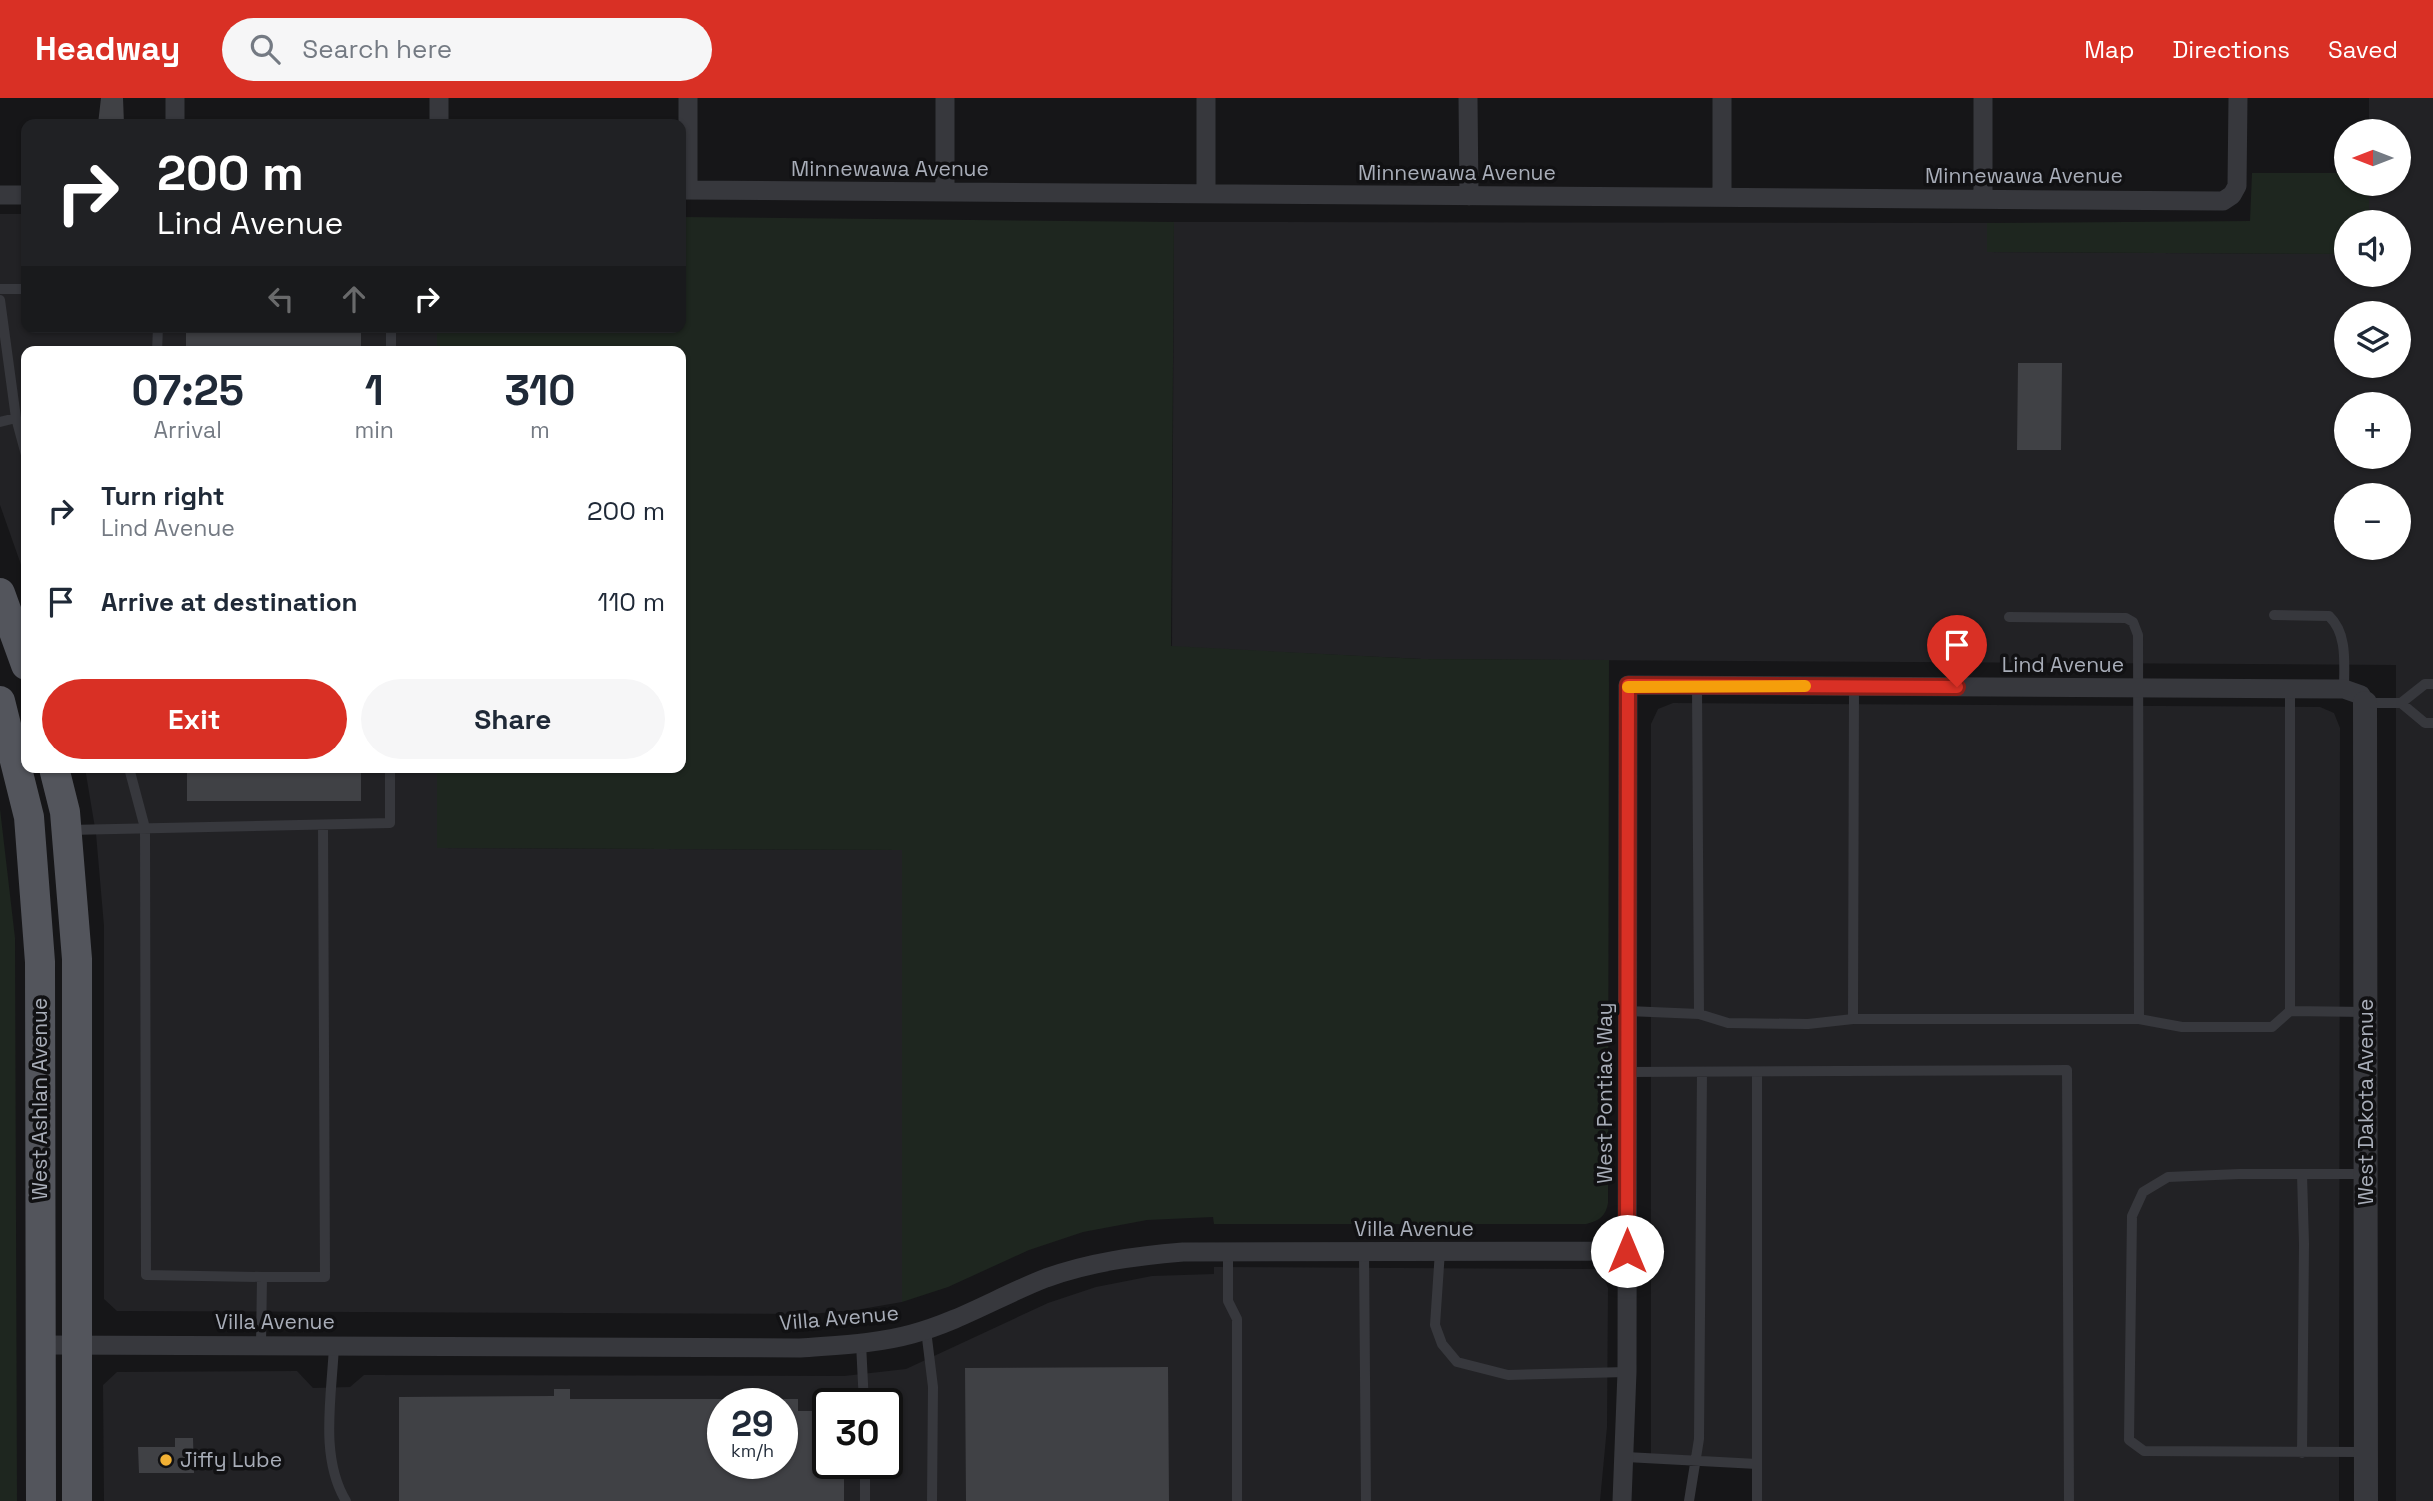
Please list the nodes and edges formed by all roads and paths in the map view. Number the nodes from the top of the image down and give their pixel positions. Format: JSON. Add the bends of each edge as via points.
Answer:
{"nodes":[{"id":1,"x":175,"y":98,"type":"edge"},
{"id":2,"x":439,"y":98,"type":"edge"},
{"id":3,"x":688,"y":98,"type":"edge"},
{"id":4,"x":945,"y":98,"type":"edge"},
{"id":5,"x":1206,"y":98,"type":"edge"},
{"id":6,"x":1468,"y":98,"type":"edge"},
{"id":7,"x":1722,"y":98,"type":"edge"},
{"id":8,"x":1983,"y":98,"type":"edge"},
{"id":9,"x":2238,"y":98,"type":"edge"},
{"id":10,"x":175,"y":119,"type":"edge"},
{"id":11,"x":439,"y":119,"type":"edge"},
{"id":12,"x":686,"y":144,"type":"edge"},
{"id":13,"x":686,"y":190,"type":"edge"},
{"id":14,"x":945,"y":192,"type":"junction"},
{"id":15,"x":1206,"y":194,"type":"junction"},
{"id":16,"x":0,"y":195,"type":"edge"},
{"id":17,"x":21,"y":195,"type":"edge"},
{"id":18,"x":1469,"y":196,"type":"junction"},
{"id":19,"x":1722,"y":197,"type":"junction"},
{"id":20,"x":1983,"y":198,"type":"junction"},
{"id":21,"x":0,"y":289,"type":"edge"},
{"id":22,"x":21,"y":289,"type":"edge"},
{"id":23,"x":0,"y":300,"type":"edge"},
{"id":24,"x":16,"y":418,"type":"junction"},
{"id":25,"x":0,"y":422,"type":"edge"},
{"id":26,"x":21,"y":436,"type":"edge"},
{"id":27,"x":0,"y":593,"type":"edge"},
{"id":28,"x":2274,"y":615,"type":"dead end"},
{"id":29,"x":2009,"y":617,"type":"dead end"},
{"id":30,"x":21,"y":651,"type":"edge"},
{"id":31,"x":2433,"y":684,"type":"edge"},
{"id":32,"x":1628,"y":685,"type":"joint"},
{"id":33,"x":1698,"y":686,"type":"junction"},
{"id":34,"x":1854,"y":687,"type":"junction"},
{"id":35,"x":2139,"y":689,"type":"junction"},
{"id":36,"x":2344,"y":689,"type":"junction"},
{"id":37,"x":2290,"y":690,"type":"junction"},
{"id":38,"x":0,"y":701,"type":"edge"},
{"id":39,"x":2365,"y":703,"type":"junction"},
{"id":40,"x":2401,"y":703,"type":"junction"},
{"id":41,"x":2433,"y":723,"type":"edge"},
{"id":42,"x":55,"y":773,"type":"edge"},
{"id":43,"x":132,"y":773,"type":"edge"},
{"id":44,"x":390,"y":773,"type":"edge"},
{"id":45,"x":323,"y":825,"type":"junction"},
{"id":46,"x":145,"y":828,"type":"junction"},
{"id":47,"x":66,"y":830,"type":"junction"},
{"id":48,"x":1628,"y":1011,"type":"junction"},
{"id":49,"x":2290,"y":1011,"type":"junction"},
{"id":50,"x":2366,"y":1012,"type":"junction"},
{"id":51,"x":1699,"y":1014,"type":"junction"},
{"id":52,"x":1853,"y":1019,"type":"junction"},
{"id":53,"x":2139,"y":1019,"type":"junction"},
{"id":54,"x":1628,"y":1072,"type":"junction"},
{"id":55,"x":1702,"y":1072,"type":"junction"},
{"id":56,"x":1757,"y":1072,"type":"junction"},
{"id":57,"x":2302,"y":1174,"type":"junction"},
{"id":58,"x":2366,"y":1174,"type":"junction"},
{"id":59,"x":1364,"y":1251,"type":"junction"},
{"id":60,"x":1440,"y":1251,"type":"junction"},
{"id":61,"x":1627,"y":1251,"type":"junction"},
{"id":62,"x":1228,"y":1252,"type":"junction"},
{"id":63,"x":262,"y":1277,"type":"junction"},
{"id":64,"x":926,"y":1330,"type":"junction"},
{"id":65,"x":861,"y":1343,"type":"junction"},
{"id":66,"x":41,"y":1345,"type":"junction"},
{"id":67,"x":77,"y":1345,"type":"junction"},
{"id":68,"x":261,"y":1345,"type":"junction"},
{"id":69,"x":334,"y":1345,"type":"junction"},
{"id":70,"x":1627,"y":1372,"type":"junction"},
{"id":71,"x":863,"y":1388,"type":"edge"},
{"id":72,"x":2366,"y":1452,"type":"junction"},
{"id":73,"x":2302,"y":1453,"type":"junction"},
{"id":74,"x":1626,"y":1457,"type":"junction"},
{"id":75,"x":1696,"y":1461,"type":"junction"},
{"id":76,"x":1757,"y":1464,"type":"junction"},
{"id":77,"x":865,"y":1479,"type":"edge"},
{"id":78,"x":41,"y":1501,"type":"edge"},
{"id":79,"x":77,"y":1501,"type":"edge"},
{"id":80,"x":346,"y":1501,"type":"edge"},
{"id":81,"x":865,"y":1501,"type":"edge"},
{"id":82,"x":932,"y":1501,"type":"edge"},
{"id":83,"x":1237,"y":1501,"type":"edge"},
{"id":84,"x":1366,"y":1501,"type":"edge"},
{"id":85,"x":1622,"y":1501,"type":"edge"},
{"id":86,"x":1689,"y":1501,"type":"edge"},
{"id":87,"x":1757,"y":1501,"type":"edge"},
{"id":88,"x":2069,"y":1501,"type":"edge"},
{"id":89,"x":2366,"y":1501,"type":"edge"}],
"edges":[{"from":1,"to":10,"type":"street"},
{"from":2,"to":11,"type":"street"},
{"from":3,"to":12,"type":"street"},
{"from":4,"to":14,"type":"street"},
{"from":5,"to":15,"type":"street"},
{"from":6,"to":18,"type":"street"},
{"from":7,"to":19,"type":"street"},
{"from":8,"to":20,"type":"street"},
{"from":9,"to":20,"type":"street","name":"Minnewawa Avenue","via":[[2237,186],[2223,201]]},
{"from":13,"to":14,"type":"street","name":"Minnewawa Avenue"},
{"from":14,"to":15,"type":"street","name":"Minnewawa Avenue"},
{"from":15,"to":18,"type":"street","name":"Minnewawa Avenue"},
{"from":16,"to":17,"type":"street"},
{"from":18,"to":19,"type":"street","name":"Minnewawa Avenue"},
{"from":19,"to":20,"type":"street","name":"Minnewawa Avenue"},
{"from":21,"to":22,"type":"lane"},
{"from":23,"to":24,"type":"lane"},
{"from":24,"to":25,"type":"lane"},
{"from":24,"to":26,"type":"lane"},
{"from":27,"to":30,"type":"main road"},
{"from":28,"to":36,"type":"lane","via":[[2329,616],[2338,624],[2344,650]]},
{"from":29,"to":35,"type":"lane","via":[[2126,618],[2138,635]]},
{"from":31,"to":40,"type":"lane","via":[[2425,684]]},
{"from":32,"to":33,"type":"street","name":"Lind Avenue"},
{"from":32,"to":48,"type":"street","name":"West Pontiac Way"},
{"from":33,"to":34,"type":"street","name":"Lind Avenue"},
{"from":33,"to":51,"type":"lane"},
{"from":34,"to":35,"type":"street","name":"Lind Avenue"},
{"from":34,"to":52,"type":"lane"},
{"from":35,"to":37,"type":"street","name":"Lind Avenue"},
{"from":35,"to":53,"type":"lane"},
{"from":36,"to":37,"type":"street","name":"Lind Avenue"},
{"from":36,"to":39,"type":"street","via":[[2361,695]]},
{"from":37,"to":49,"type":"lane"},
{"from":38,"to":66,"type":"main road","name":"West Ashlan Avenue","via":[[29,817],[40,962]]},
{"from":39,"to":40,"type":"lane"},
{"from":39,"to":50,"type":"street","name":"West Dakota Avenue"},
{"from":40,"to":41,"type":"lane","via":[[2425,723]]},
{"from":42,"to":47,"type":"main road","name":"West Ashlan Avenue"},
{"from":43,"to":46,"type":"lane"},
{"from":44,"to":45,"type":"lane","via":[[390,823]]},
{"from":45,"to":46,"type":"lane"},
{"from":45,"to":63,"type":"lane","via":[[325,1277]]},
{"from":46,"to":47,"type":"lane"},
{"from":46,"to":63,"type":"lane","via":[[146,1275]]},
{"from":47,"to":67,"type":"main road","name":"West Ashlan Avenue","via":[[77,959]]},
{"from":48,"to":51,"type":"lane"},
{"from":48,"to":54,"type":"street","name":"West Pontiac Way"},
{"from":49,"to":50,"type":"lane"},
{"from":49,"to":53,"type":"lane","via":[[2272,1027],[2182,1027]]},
{"from":50,"to":58,"type":"street","name":"West Dakota Avenue"},
{"from":51,"to":52,"type":"lane","via":[[1728,1023],[1808,1024]]},
{"from":52,"to":53,"type":"lane"},
{"from":54,"to":55,"type":"lane"},
{"from":54,"to":61,"type":"street","name":"West Pontiac Way"},
{"from":55,"to":56,"type":"lane"},
{"from":55,"to":75,"type":"lane"},
{"from":56,"to":76,"type":"lane"},
{"from":56,"to":88,"type":"lane","via":[[2067,1070]]},
{"from":57,"to":58,"type":"lane"},
{"from":57,"to":73,"type":"lane"},
{"from":57,"to":73,"type":"lane","via":[[2168,1177],[2143,1192],[2132,1216],[2129,1440],[2144,1451]]},
{"from":58,"to":72,"type":"street","name":"West Dakota Avenue"},
{"from":59,"to":60,"type":"street","name":"Villa Avenue"},
{"from":59,"to":62,"type":"street","name":"Villa Avenue"},
{"from":59,"to":84,"type":"lane"},
{"from":60,"to":61,"type":"street","name":"Villa Avenue"},
{"from":60,"to":70,"type":"lane","via":[[1435,1325],[1442,1344],[1457,1362],[1508,1375]]},
{"from":61,"to":70,"type":"street","name":"West Pontiac Way"},
{"from":62,"to":64,"type":"street","name":"Villa Avenue","via":[[1127,1257],[1085,1266]]},
{"from":62,"to":83,"type":"lane","via":[[1228,1301],[1237,1319]]},
{"from":63,"to":68,"type":"lane"},
{"from":64,"to":65,"type":"street","name":"Villa Avenue"},
{"from":64,"to":82,"type":"lane","via":[[933,1387]]},
{"from":65,"to":69,"type":"street","name":"Villa Avenue","via":[[800,1348]]},
{"from":65,"to":71,"type":"lane"},
{"from":66,"to":67,"type":"street","name":"Villa Avenue"},
{"from":66,"to":78,"type":"main road","name":"West Ashlan Avenue"},
{"from":67,"to":68,"type":"street","name":"Villa Avenue"},
{"from":67,"to":79,"type":"main road","name":"West Ashlan Avenue"},
{"from":68,"to":69,"type":"street","name":"Villa Avenue"},
{"from":69,"to":80,"type":"lane","via":[[330,1452],[334,1476]]},
{"from":70,"to":74,"type":"street","name":"West Pontiac Way"},
{"from":72,"to":73,"type":"lane"},
{"from":72,"to":89,"type":"street","name":"West Dakota Avenue"},
{"from":74,"to":75,"type":"lane"},
{"from":74,"to":85,"type":"street","name":"West Pontiac Way"},
{"from":75,"to":76,"type":"lane"},
{"from":75,"to":86,"type":"lane"},
{"from":76,"to":87,"type":"lane"},
{"from":77,"to":81,"type":"lane"}]}
